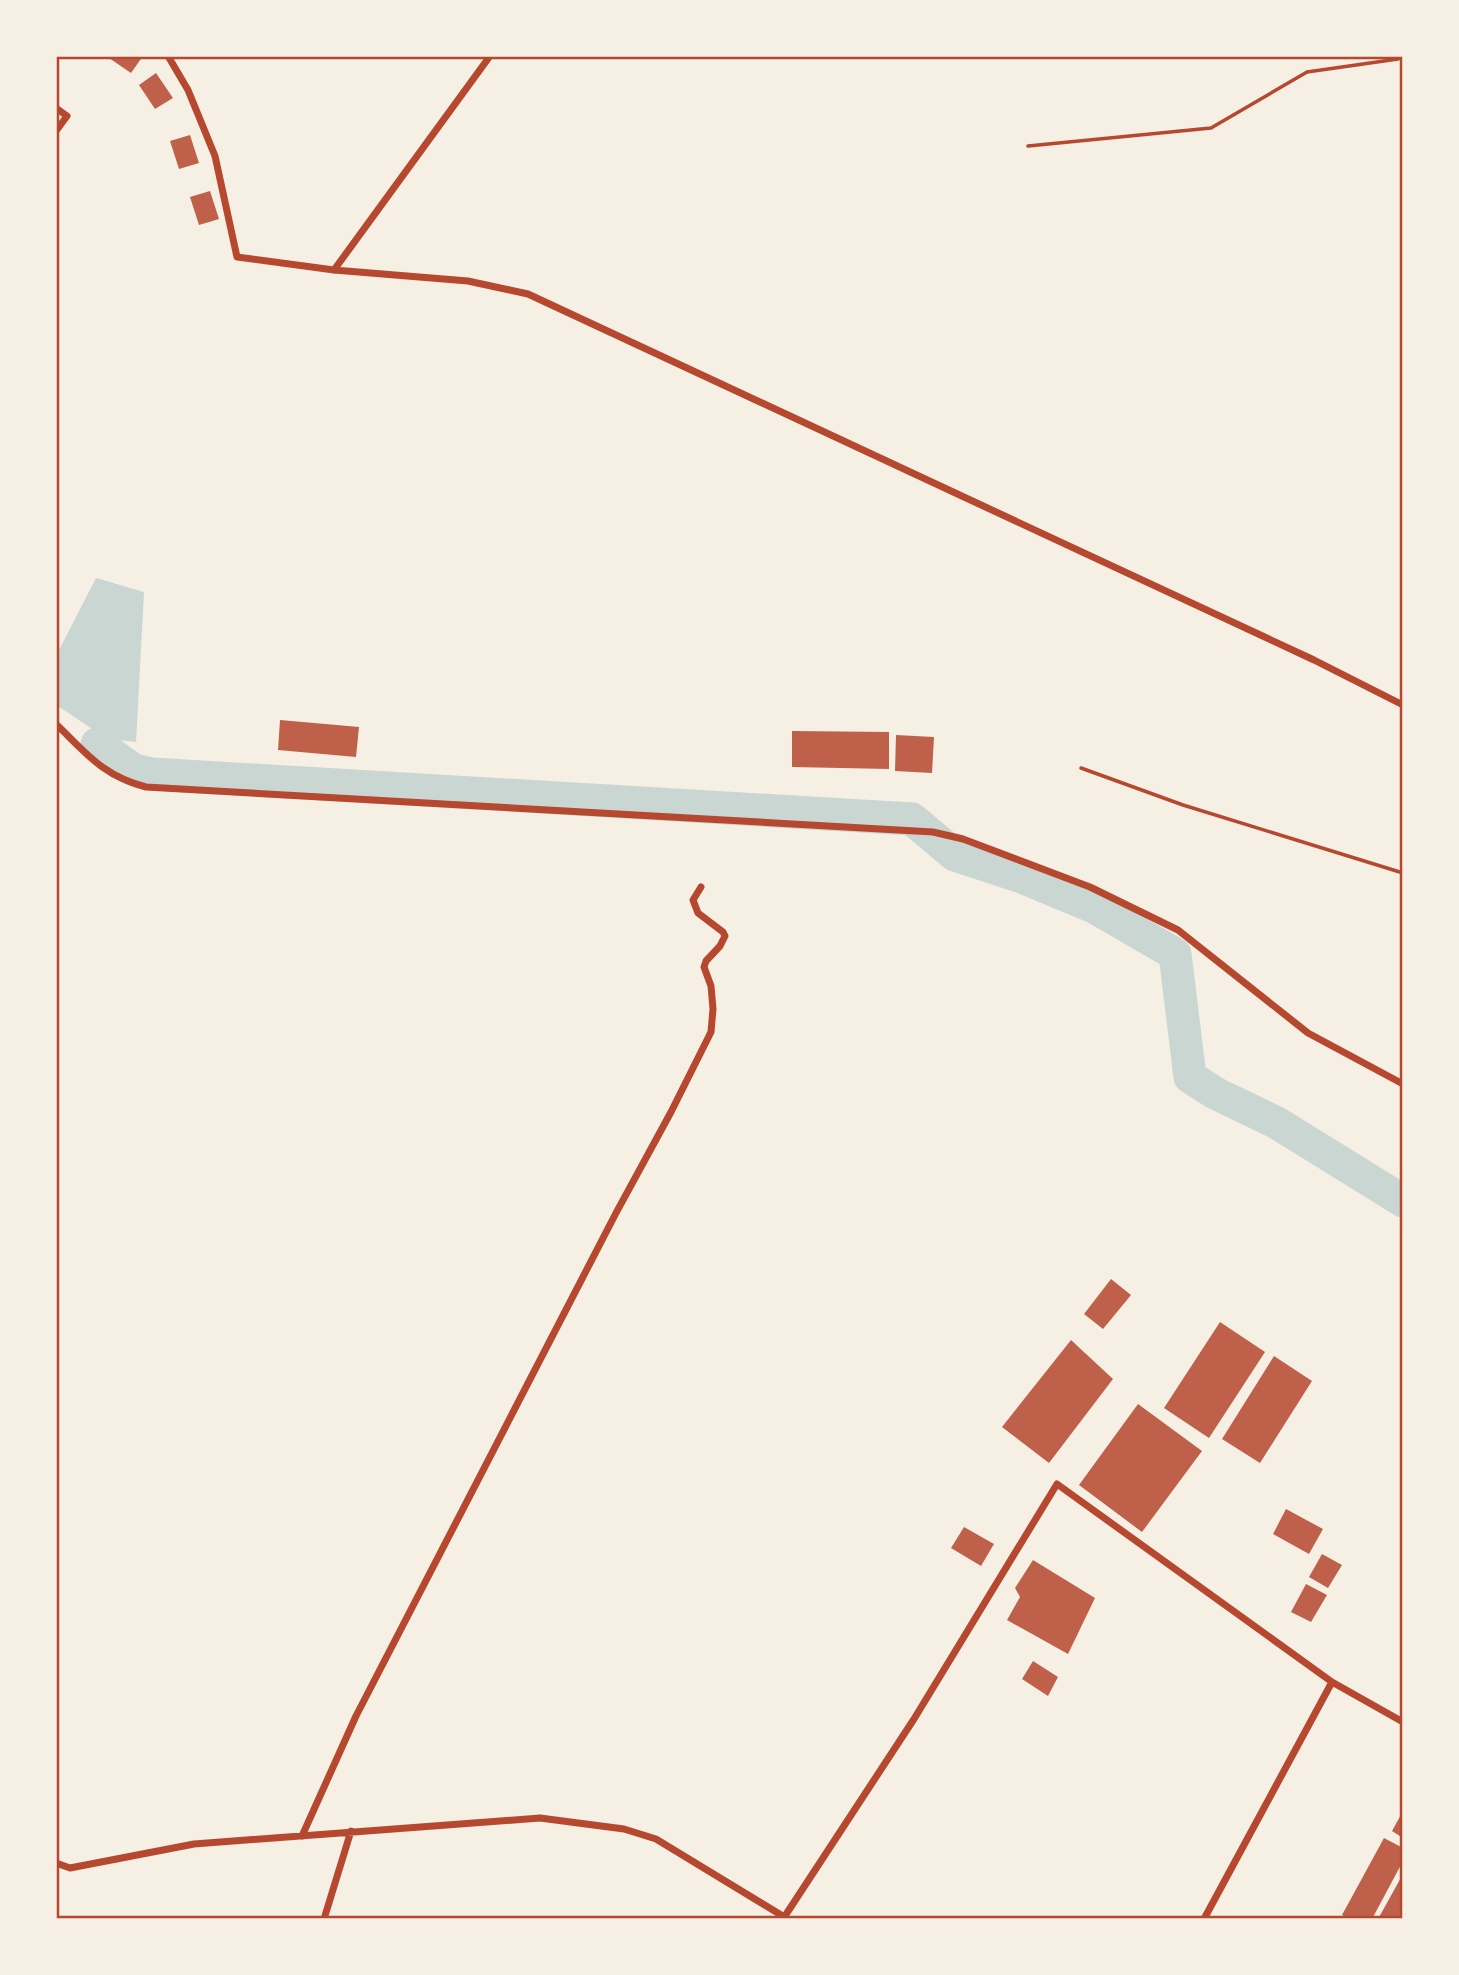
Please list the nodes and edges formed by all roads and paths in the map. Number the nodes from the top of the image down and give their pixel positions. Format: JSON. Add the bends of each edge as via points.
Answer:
{"nodes":[{"id":1,"x":168,"y":56,"type":"edge"},
{"id":2,"x":490,"y":56,"type":"edge"},
{"id":3,"x":1403,"y":56,"type":"edge"},
{"id":4,"x":56,"y":108,"type":"edge"},
{"id":5,"x":56,"y":131,"type":"edge"},
{"id":6,"x":1028,"y":146,"type":"dead end"},
{"id":7,"x":334,"y":270,"type":"junction"},
{"id":8,"x":1403,"y":705,"type":"edge"},
{"id":9,"x":56,"y":724,"type":"edge"},
{"id":10,"x":1081,"y":768,"type":"dead end"},
{"id":11,"x":1403,"y":873,"type":"edge"},
{"id":12,"x":701,"y":887,"type":"dead end"},
{"id":13,"x":1403,"y":1084,"type":"edge"},
{"id":14,"x":1332,"y":1682,"type":"junction"},
{"id":15,"x":1403,"y":1722,"type":"edge"},
{"id":16,"x":351,"y":1831,"type":"junction"},
{"id":17,"x":302,"y":1836,"type":"junction"},
{"id":18,"x":56,"y":1863,"type":"edge"},
{"id":19,"x":784,"y":1918,"type":"edge"},
{"id":20,"x":324,"y":1919,"type":"edge"},
{"id":21,"x":1204,"y":1919,"type":"edge"}],
"edges":[{"from":1,"to":7,"type":"street","via":[[188,90],[215,156],[237,257]]},
{"from":2,"to":7,"type":"street"},
{"from":3,"to":6,"type":"path","via":[[1307,72],[1212,128]]},
{"from":4,"to":5,"type":"street","via":[[67,116]]},
{"from":7,"to":8,"type":"street","via":[[468,281],[528,294]]},
{"from":9,"to":13,"type":"street","via":[[99,765],[122,781],[146,787],[915,831],[963,839],[1090,887],[1178,930],[1308,1033]]},
{"from":10,"to":11,"type":"path","via":[[1183,805]]},
{"from":12,"to":17,"type":"street","via":[[693,900],[695,908],[725,936],[704,967],[711,986],[710,1032],[356,1716]]},
{"from":14,"to":15,"type":"street"},
{"from":14,"to":19,"type":"street","via":[[1057,1485],[914,1719]]},
{"from":14,"to":21,"type":"street"},
{"from":16,"to":17,"type":"street"},
{"from":16,"to":19,"type":"street","via":[[540,1818],[624,1829],[656,1839]]},
{"from":16,"to":20,"type":"street"},
{"from":17,"to":18,"type":"street","via":[[194,1844],[70,1868]]}]}
